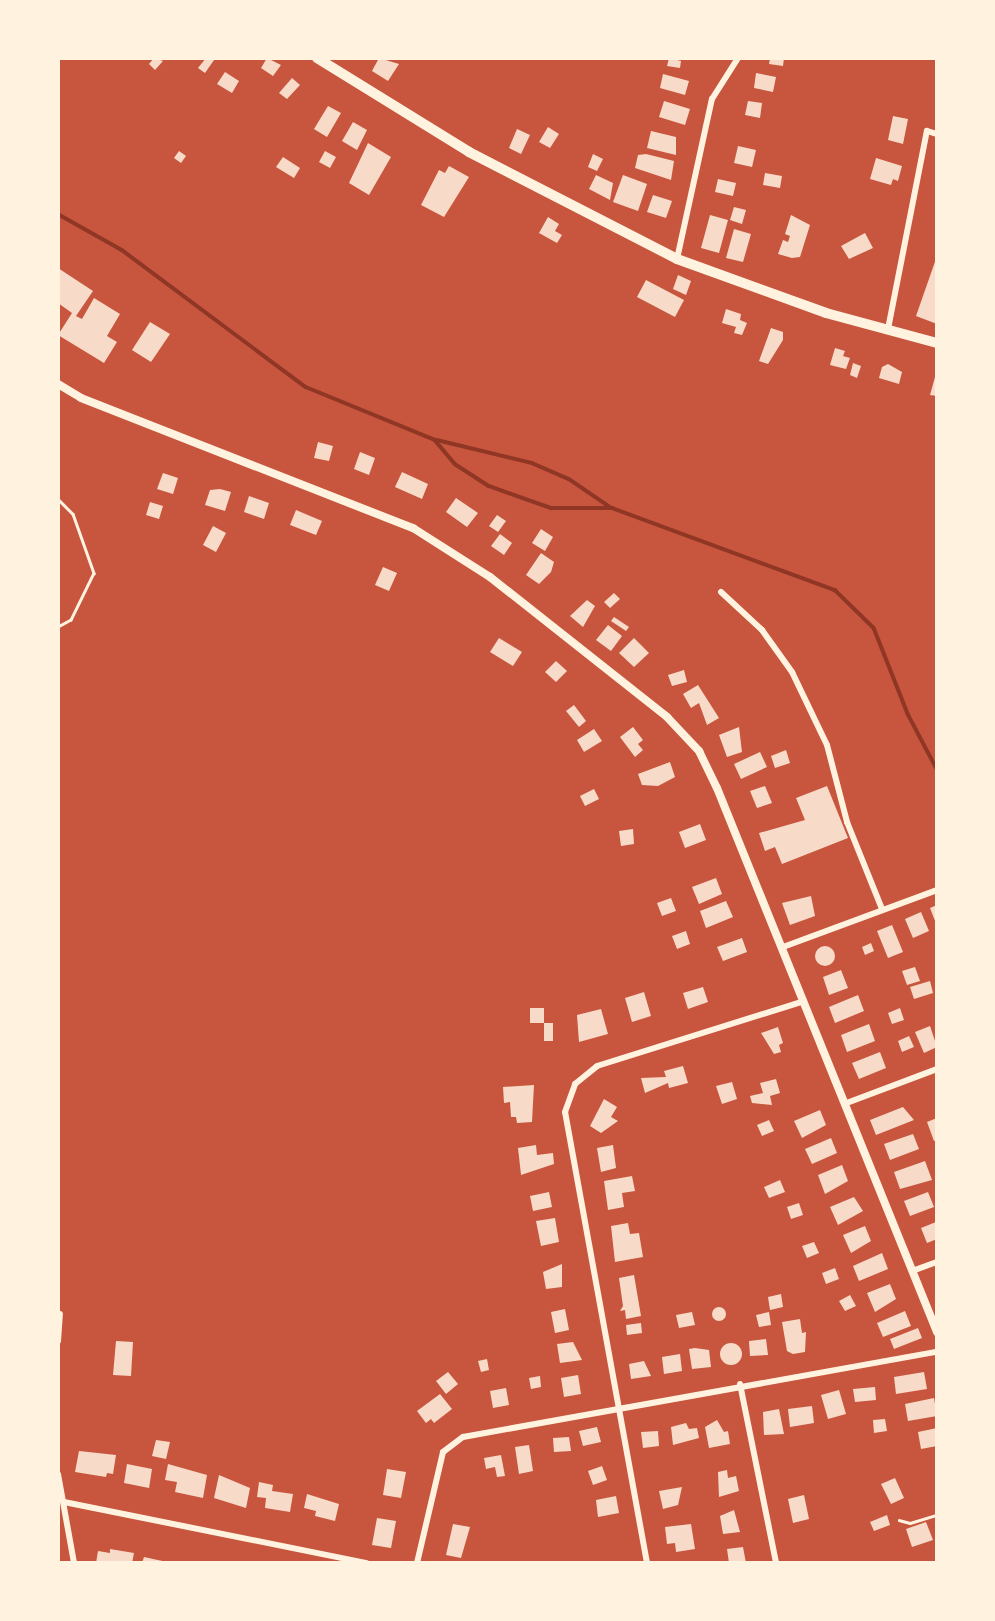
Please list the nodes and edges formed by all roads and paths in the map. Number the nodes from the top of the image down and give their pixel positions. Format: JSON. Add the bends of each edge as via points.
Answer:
{"nodes":[{"id":1,"x":317,"y":58,"type":"edge"},
{"id":2,"x":738,"y":58,"type":"edge"},
{"id":3,"x":937,"y":134,"type":"edge"},
{"id":4,"x":677,"y":259,"type":"junction"},
{"id":5,"x":888,"y":329,"type":"junction"},
{"id":6,"x":937,"y":343,"type":"edge"},
{"id":7,"x":58,"y":384,"type":"edge"},
{"id":8,"x":58,"y":499,"type":"edge"},
{"id":9,"x":721,"y":592,"type":"dead end"},
{"id":10,"x":58,"y":627,"type":"edge"},
{"id":11,"x":937,"y":890,"type":"edge"},
{"id":12,"x":882,"y":909,"type":"junction"},
{"id":13,"x":783,"y":947,"type":"junction"},
{"id":14,"x":804,"y":1001,"type":"junction"},
{"id":15,"x":937,"y":1069,"type":"edge"},
{"id":16,"x":844,"y":1104,"type":"junction"},
{"id":17,"x":937,"y":1262,"type":"edge"},
{"id":18,"x":912,"y":1271,"type":"junction"},
{"id":19,"x":60,"y":1314,"type":"dead end"},
{"id":20,"x":937,"y":1332,"type":"edge"},
{"id":21,"x":58,"y":1341,"type":"edge"},
{"id":22,"x":937,"y":1352,"type":"edge"},
{"id":23,"x":740,"y":1384,"type":"junction"},
{"id":24,"x":617,"y":1409,"type":"junction"},
{"id":25,"x":58,"y":1474,"type":"edge"},
{"id":26,"x":64,"y":1502,"type":"junction"},
{"id":27,"x":937,"y":1516,"type":"edge"},
{"id":28,"x":899,"y":1520,"type":"dead end"},
{"id":29,"x":74,"y":1563,"type":"edge"},
{"id":30,"x":367,"y":1563,"type":"edge"},
{"id":31,"x":417,"y":1563,"type":"edge"},
{"id":32,"x":647,"y":1563,"type":"edge"},
{"id":33,"x":776,"y":1563,"type":"edge"}],
"edges":[{"from":1,"to":4,"type":"main road","via":[[469,152]]},
{"from":2,"to":4,"type":"street","via":[[712,99]]},
{"from":3,"to":5,"type":"street","via":[[927,131]]},
{"from":4,"to":5,"type":"main road","via":[[826,313]]},
{"from":5,"to":6,"type":"main road"},
{"from":7,"to":13,"type":"street","via":[[81,398],[413,528],[489,577],[667,717],[699,751]]},
{"from":8,"to":10,"type":"lane","via":[[72,514],[94,573],[71,620]]},
{"from":9,"to":12,"type":"street","via":[[762,630],[792,672],[827,745],[847,822]]},
{"from":11,"to":12,"type":"street"},
{"from":12,"to":13,"type":"street"},
{"from":13,"to":14,"type":"street"},
{"from":14,"to":16,"type":"street"},
{"from":14,"to":24,"type":"street","via":[[597,1066],[575,1084],[565,1112]]},
{"from":15,"to":16,"type":"street"},
{"from":16,"to":18,"type":"street"},
{"from":17,"to":18,"type":"street"},
{"from":18,"to":20,"type":"street"},
{"from":19,"to":21,"type":"street"},
{"from":22,"to":23,"type":"street"},
{"from":23,"to":24,"type":"street"},
{"from":23,"to":33,"type":"street"},
{"from":24,"to":31,"type":"street","via":[[463,1437],[443,1452]]},
{"from":24,"to":32,"type":"street"},
{"from":25,"to":26,"type":"street"},
{"from":26,"to":29,"type":"street"},
{"from":26,"to":30,"type":"street"},
{"from":27,"to":28,"type":"lane","via":[[910,1523]]}]}
